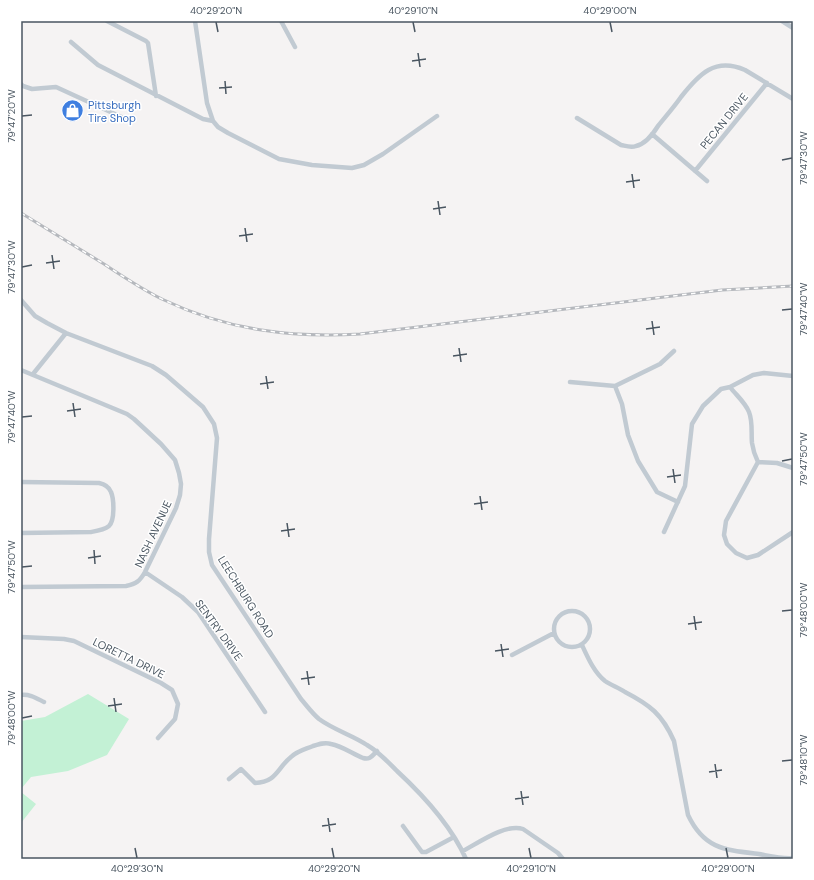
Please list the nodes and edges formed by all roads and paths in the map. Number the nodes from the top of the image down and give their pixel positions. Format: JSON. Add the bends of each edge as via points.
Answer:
{"nodes":[{"id":1,"x":107,"y":21,"type":"edge"},
{"id":2,"x":195,"y":21,"type":"edge"},
{"id":3,"x":281,"y":21,"type":"edge"},
{"id":4,"x":782,"y":21,"type":"edge"},
{"id":5,"x":793,"y":28,"type":"edge"},
{"id":6,"x":71,"y":42,"type":"dead end"},
{"id":7,"x":296,"y":47,"type":"dead end"},
{"id":8,"x":767,"y":82,"type":"junction"},
{"id":9,"x":21,"y":84,"type":"edge"},
{"id":10,"x":156,"y":96,"type":"junction"},
{"id":11,"x":793,"y":99,"type":"edge"},
{"id":12,"x":437,"y":116,"type":"dead end"},
{"id":13,"x":578,"y":118,"type":"dead end"},
{"id":14,"x":128,"y":120,"type":"dead end"},
{"id":15,"x":213,"y":121,"type":"junction"},
{"id":16,"x":652,"y":134,"type":"junction"},
{"id":17,"x":695,"y":171,"type":"junction"},
{"id":18,"x":707,"y":181,"type":"dead end"},
{"id":19,"x":21,"y":300,"type":"edge"},
{"id":20,"x":66,"y":333,"type":"junction"},
{"id":21,"x":674,"y":351,"type":"dead end"},
{"id":22,"x":21,"y":370,"type":"edge"},
{"id":23,"x":33,"y":374,"type":"junction"},
{"id":24,"x":793,"y":376,"type":"edge"},
{"id":25,"x":570,"y":382,"type":"dead end"},
{"id":26,"x":615,"y":386,"type":"junction"},
{"id":27,"x":730,"y":386,"type":"junction"},
{"id":28,"x":758,"y":462,"type":"junction"},
{"id":29,"x":793,"y":468,"type":"edge"},
{"id":30,"x":21,"y":482,"type":"edge"},
{"id":31,"x":678,"y":502,"type":"junction"},
{"id":32,"x":664,"y":532,"type":"dead end"},
{"id":33,"x":793,"y":532,"type":"edge"},
{"id":34,"x":21,"y":533,"type":"edge"},
{"id":35,"x":145,"y":572,"type":"junction"},
{"id":36,"x":21,"y":587,"type":"edge"},
{"id":37,"x":554,"y":633,"type":"junction"},
{"id":38,"x":21,"y":637,"type":"edge"},
{"id":39,"x":582,"y":644,"type":"junction"},
{"id":40,"x":512,"y":655,"type":"dead end"},
{"id":41,"x":21,"y":695,"type":"edge"},
{"id":42,"x":44,"y":702,"type":"dead end"},
{"id":43,"x":265,"y":712,"type":"dead end"},
{"id":44,"x":158,"y":738,"type":"dead end"},
{"id":45,"x":377,"y":751,"type":"junction"},
{"id":46,"x":229,"y":779,"type":"dead end"},
{"id":47,"x":403,"y":826,"type":"dead end"},
{"id":48,"x":454,"y":837,"type":"junction"},
{"id":49,"x":463,"y":851,"type":"junction"},
{"id":50,"x":793,"y":858,"type":"edge"},
{"id":51,"x":466,"y":859,"type":"edge"},
{"id":52,"x":563,"y":859,"type":"edge"}],
"edges":[{"from":1,"to":10,"type":"street","via":[[148,43]]},
{"from":2,"to":15,"type":"street","via":[[204,92]]},
{"from":3,"to":7,"type":"street"},
{"from":4,"to":5,"type":"street"},
{"from":6,"to":10,"type":"street","via":[[98,65]]},
{"from":8,"to":11,"type":"street"},
{"from":8,"to":16,"type":"street","via":[[737,66],[726,65],[710,69],[693,82]]},
{"from":8,"to":17,"type":"street","name":"PECAN DRIVE"},
{"from":9,"to":14,"type":"street","via":[[32,89],[56,87]]},
{"from":10,"to":15,"type":"street","via":[[203,119]]},
{"from":12,"to":15,"type":"street","via":[[373,160],[352,168],[279,159],[228,134]]},
{"from":13,"to":16,"type":"street","via":[[615,142],[628,147],[642,144]]},
{"from":16,"to":17,"type":"street"},
{"from":17,"to":18,"type":"street"},
{"from":19,"to":20,"type":"street","name":"LEECHBURG ROAD","via":[[35,316]]},
{"from":20,"to":23,"type":"street"},
{"from":20,"to":45,"type":"street","name":"LEECHBURG ROAD","via":[[152,366],[203,406],[214,424],[217,438],[209,539],[212,564],[312,712],[330,726]]},
{"from":21,"to":26,"type":"street","via":[[660,364]]},
{"from":22,"to":23,"type":"street","name":"NASH AVENUE"},
{"from":23,"to":35,"type":"street","name":"NASH AVENUE","via":[[127,414],[162,444],[175,460],[181,484],[180,495]]},
{"from":24,"to":27,"type":"street","via":[[764,373]]},
{"from":25,"to":26,"type":"street"},
{"from":26,"to":31,"type":"street","via":[[638,461],[657,492]]},
{"from":27,"to":28,"type":"street","via":[[749,409],[752,445]]},
{"from":27,"to":31,"type":"street","via":[[712,396],[692,424],[685,486]]},
{"from":28,"to":29,"type":"street","via":[[777,463]]},
{"from":28,"to":33,"type":"street","via":[[726,521],[724,535],[727,544],[736,553],[747,558],[758,555]]},
{"from":30,"to":34,"type":"street","via":[[99,483],[108,487],[113,504],[110,525],[99,531]]},
{"from":31,"to":32,"type":"street"},
{"from":35,"to":36,"type":"street","name":"NASH AVENUE","via":[[140,581],[126,586]]},
{"from":35,"to":43,"type":"street","name":"SENTRY DRIVE","via":[[182,596],[198,612]]},
{"from":37,"to":39,"type":"street","via":[[566,646]]},
{"from":37,"to":39,"type":"street","via":[[558,618],[568,610],[578,611],[587,617],[591,629],[587,640]]},
{"from":37,"to":40,"type":"street"},
{"from":38,"to":44,"type":"street","name":"LORETTA DRIVE","via":[[64,639],[74,642],[172,690],[178,704],[175,719]]},
{"from":39,"to":50,"type":"street","via":[[592,665],[606,681],[645,703],[665,724],[674,741],[688,815],[705,839],[715,846],[729,850]]},
{"from":41,"to":42,"type":"street","via":[[27,694]]},
{"from":45,"to":46,"type":"street","via":[[367,759],[332,744],[322,743],[296,753],[273,777],[261,783],[255,783],[241,769]]},
{"from":45,"to":48,"type":"street","name":"LEECHBURG ROAD","via":[[437,812]]},
{"from":47,"to":48,"type":"street","via":[[422,852]]},
{"from":48,"to":49,"type":"street","name":"LEECHBURG ROAD"},
{"from":49,"to":51,"type":"street","name":"LEECHBURG ROAD"},
{"from":49,"to":52,"type":"street","via":[[500,831],[519,828],[558,853]]}]}
